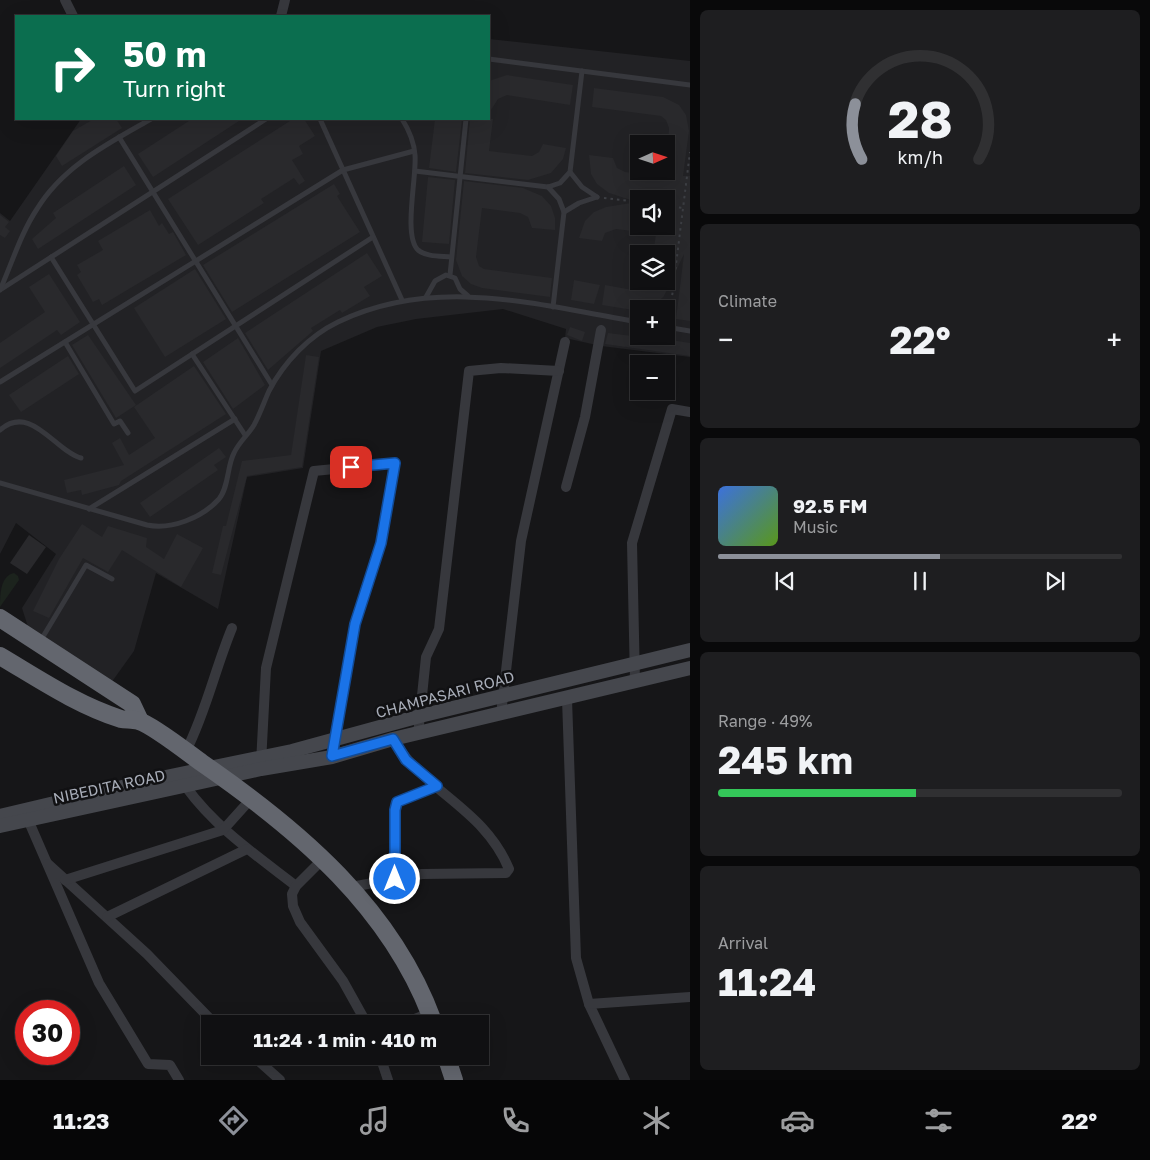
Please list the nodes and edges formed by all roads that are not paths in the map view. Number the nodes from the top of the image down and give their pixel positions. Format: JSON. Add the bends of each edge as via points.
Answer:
{"nodes":[{"id":1,"x":65,"y":0,"type":"edge"},
{"id":2,"x":285,"y":0,"type":"edge"},
{"id":3,"x":72,"y":15,"type":"edge"},
{"id":4,"x":281,"y":15,"type":"edge"},
{"id":5,"x":490,"y":59,"type":"edge"},
{"id":6,"x":582,"y":70,"type":"junction"},
{"id":7,"x":690,"y":85,"type":"edge"},
{"id":8,"x":149,"y":120,"type":"edge"},
{"id":9,"x":264,"y":120,"type":"edge"},
{"id":10,"x":320,"y":120,"type":"edge"},
{"id":11,"x":402,"y":120,"type":"edge"},
{"id":12,"x":466,"y":120,"type":"edge"},
{"id":13,"x":119,"y":138,"type":"junction"},
{"id":14,"x":414,"y":151,"type":"junction"},
{"id":15,"x":343,"y":170,"type":"junction"},
{"id":16,"x":415,"y":171,"type":"junction"},
{"id":17,"x":570,"y":172,"type":"junction"},
{"id":18,"x":460,"y":177,"type":"junction"},
{"id":19,"x":548,"y":188,"type":"junction"},
{"id":20,"x":153,"y":192,"type":"junction"},
{"id":21,"x":564,"y":212,"type":"junction"},
{"id":22,"x":374,"y":237,"type":"junction"},
{"id":23,"x":51,"y":257,"type":"junction"},
{"id":24,"x":452,"y":257,"type":"junction"},
{"id":25,"x":195,"y":261,"type":"junction"},
{"id":26,"x":450,"y":275,"type":"junction"},
{"id":27,"x":0,"y":290,"type":"edge"},
{"id":28,"x":469,"y":296,"type":"junction"},
{"id":29,"x":426,"y":297,"type":"junction"},
{"id":30,"x":402,"y":300,"type":"junction"},
{"id":31,"x":553,"y":307,"type":"junction"},
{"id":32,"x":630,"y":320,"type":"edge"},
{"id":33,"x":93,"y":324,"type":"junction"},
{"id":34,"x":236,"y":326,"type":"junction"},
{"id":35,"x":675,"y":328,"type":"edge"},
{"id":36,"x":601,"y":330,"type":"dead end"},
{"id":37,"x":690,"y":330,"type":"edge"},
{"id":38,"x":65,"y":342,"type":"junction"},
{"id":39,"x":565,"y":342,"type":"dead end"},
{"id":40,"x":192,"y":354,"type":"junction"},
{"id":41,"x":559,"y":371,"type":"junction"},
{"id":42,"x":0,"y":382,"type":"edge"},
{"id":43,"x":272,"y":385,"type":"junction"},
{"id":44,"x":690,"y":412,"type":"edge"},
{"id":45,"x":234,"y":419,"type":"junction"},
{"id":46,"x":0,"y":430,"type":"edge"},
{"id":47,"x":128,"y":434,"type":"dead end"},
{"id":48,"x":245,"y":436,"type":"junction"},
{"id":49,"x":81,"y":458,"type":"dead end"},
{"id":50,"x":0,"y":483,"type":"edge"},
{"id":51,"x":566,"y":487,"type":"dead end"},
{"id":52,"x":89,"y":509,"type":"junction"},
{"id":53,"x":112,"y":579,"type":"dead end"},
{"id":54,"x":0,"y":618,"type":"edge"},
{"id":55,"x":232,"y":628,"type":"dead end"},
{"id":56,"x":38,"y":643,"type":"junction"},
{"id":57,"x":690,"y":650,"type":"edge"},
{"id":58,"x":0,"y":656,"type":"edge"},
{"id":59,"x":634,"y":664,"type":"junction"},
{"id":60,"x":690,"y":668,"type":"edge"},
{"id":61,"x":635,"y":682,"type":"junction"},
{"id":62,"x":503,"y":695,"type":"junction"},
{"id":63,"x":567,"y":699,"type":"junction"},
{"id":64,"x":501,"y":714,"type":"junction"},
{"id":65,"x":420,"y":716,"type":"junction"},
{"id":66,"x":140,"y":721,"type":"junction"},
{"id":67,"x":418,"y":734,"type":"junction"},
{"id":68,"x":393,"y":739,"type":"junction"},
{"id":69,"x":335,"y":741,"type":"junction"},
{"id":70,"x":186,"y":752,"type":"junction"},
{"id":71,"x":332,"y":756,"type":"junction"},
{"id":72,"x":262,"y":763,"type":"junction"},
{"id":73,"x":209,"y":768,"type":"junction"},
{"id":74,"x":225,"y":778,"type":"junction"},
{"id":75,"x":437,"y":786,"type":"junction"},
{"id":76,"x":186,"y":787,"type":"junction"},
{"id":77,"x":250,"y":800,"type":"junction"},
{"id":78,"x":26,"y":815,"type":"junction"},
{"id":79,"x":0,"y":816,"type":"edge"},
{"id":80,"x":0,"y":826,"type":"edge"},
{"id":81,"x":223,"y":830,"type":"junction"},
{"id":82,"x":247,"y":849,"type":"junction"},
{"id":83,"x":324,"y":858,"type":"junction"},
{"id":84,"x":45,"y":862,"type":"junction"},
{"id":85,"x":395,"y":879,"type":"junction"},
{"id":86,"x":65,"y":880,"type":"junction"},
{"id":87,"x":296,"y":886,"type":"junction"},
{"id":88,"x":352,"y":887,"type":"junction"},
{"id":89,"x":107,"y":917,"type":"junction"},
{"id":90,"x":690,"y":997,"type":"edge"},
{"id":91,"x":589,"y":1004,"type":"junction"},
{"id":92,"x":206,"y":1015,"type":"edge"},
{"id":93,"x":362,"y":1015,"type":"edge"},
{"id":94,"x":431,"y":1015,"type":"edge"},
{"id":95,"x":262,"y":1065,"type":"edge"},
{"id":96,"x":383,"y":1065,"type":"edge"},
{"id":97,"x":449,"y":1065,"type":"edge"},
{"id":98,"x":179,"y":1080,"type":"edge"},
{"id":99,"x":280,"y":1080,"type":"edge"},
{"id":100,"x":388,"y":1080,"type":"edge"},
{"id":101,"x":454,"y":1080,"type":"edge"},
{"id":102,"x":625,"y":1080,"type":"edge"}],
"edges":[{"from":1,"to":3,"type":"street"},
{"from":2,"to":4,"type":"street"},
{"from":5,"to":6,"type":"lane"},
{"from":6,"to":7,"type":"lane"},
{"from":6,"to":17,"type":"lane"},
{"from":8,"to":13,"type":"lane"},
{"from":9,"to":20,"type":"lane"},
{"from":10,"to":15,"type":"lane"},
{"from":11,"to":14,"type":"lane"},
{"from":12,"to":18,"type":"lane"},
{"from":13,"to":20,"type":"lane"},
{"from":13,"to":27,"type":"lane","via":[[85,159],[47,194],[30,220]]},
{"from":14,"to":15,"type":"lane"},
{"from":14,"to":16,"type":"lane"},
{"from":15,"to":22,"type":"lane"},
{"from":15,"to":25,"type":"lane"},
{"from":16,"to":18,"type":"lane"},
{"from":16,"to":24,"type":"lane","via":[[411,225],[414,246],[425,254]]},
{"from":17,"to":19,"type":"lane","via":[[560,183]]},
{"from":17,"to":21,"type":"lane","via":[[582,187],[597,197]]},
{"from":18,"to":19,"type":"lane"},
{"from":18,"to":24,"type":"lane"},
{"from":19,"to":21,"type":"lane","via":[[559,198]]},
{"from":20,"to":23,"type":"lane"},
{"from":20,"to":25,"type":"lane"},
{"from":21,"to":31,"type":"lane"},
{"from":22,"to":30,"type":"lane"},
{"from":22,"to":34,"type":"lane"},
{"from":23,"to":27,"type":"lane"},
{"from":23,"to":33,"type":"lane"},
{"from":24,"to":26,"type":"lane"},
{"from":25,"to":33,"type":"lane"},
{"from":25,"to":34,"type":"lane"},
{"from":26,"to":28,"type":"lane"},
{"from":26,"to":29,"type":"lane","via":[[439,277]]},
{"from":28,"to":29,"type":"lane"},
{"from":28,"to":31,"type":"lane"},
{"from":29,"to":30,"type":"lane"},
{"from":30,"to":43,"type":"lane","via":[[327,328],[306,344]]},
{"from":31,"to":32,"type":"lane"},
{"from":33,"to":38,"type":"lane"},
{"from":33,"to":40,"type":"lane","via":[[135,391]]},
{"from":34,"to":40,"type":"lane"},
{"from":34,"to":43,"type":"lane"},
{"from":35,"to":37,"type":"lane"},
{"from":36,"to":51,"type":"street","via":[[585,416]]},
{"from":38,"to":42,"type":"lane"},
{"from":38,"to":47,"type":"lane","via":[[114,424],[120,421]]},
{"from":39,"to":41,"type":"street"},
{"from":40,"to":45,"type":"lane"},
{"from":41,"to":62,"type":"street","via":[[521,541]]},
{"from":41,"to":65,"type":"street","via":[[501,368],[469,371],[439,629],[426,658]]},
{"from":43,"to":48,"type":"lane","via":[[254,426]]},
{"from":44,"to":59,"type":"street","via":[[672,409],[632,543]]},
{"from":45,"to":48,"type":"lane"},
{"from":45,"to":52,"type":"lane"},
{"from":46,"to":49,"type":"lane","via":[[14,423],[35,426],[66,452]]},
{"from":48,"to":52,"type":"lane","via":[[234,453],[220,498],[181,523],[158,527]]},
{"from":50,"to":52,"type":"lane"},
{"from":53,"to":56,"type":"lane","via":[[86,565]]},
{"from":54,"to":56,"type":"highway"},
{"from":55,"to":70,"type":"street","via":[[199,726]]},
{"from":56,"to":66,"type":"highway","via":[[132,704]]},
{"from":57,"to":59,"type":"main road","name":"CHAMPASARI ROAD"},
{"from":58,"to":66,"type":"highway","via":[[77,701],[122,719]]},
{"from":59,"to":61,"type":"street"},
{"from":59,"to":62,"type":"main road","name":"CHAMPASARI ROAD"},
{"from":60,"to":61,"type":"main road","name":"CHAMPASARI ROAD"},
{"from":61,"to":63,"type":"main road","name":"CHAMPASARI ROAD"},
{"from":62,"to":64,"type":"street"},
{"from":62,"to":65,"type":"main road","name":"CHAMPASARI ROAD"},
{"from":63,"to":64,"type":"main road","name":"CHAMPASARI ROAD"},
{"from":63,"to":91,"type":"street","via":[[576,958]]},
{"from":64,"to":67,"type":"main road","name":"CHAMPASARI ROAD"},
{"from":65,"to":67,"type":"street"},
{"from":65,"to":69,"type":"main road","name":"CHAMPASARI ROAD"},
{"from":66,"to":70,"type":"highway"},
{"from":67,"to":68,"type":"main road","name":"CHAMPASARI ROAD"},
{"from":68,"to":71,"type":"main road","name":"CHAMPASARI ROAD"},
{"from":68,"to":75,"type":"street","via":[[406,760]]},
{"from":69,"to":71,"type":"street"},
{"from":69,"to":72,"type":"main road","name":"CHAMPASARI ROAD"},
{"from":69,"to":72,"type":"street","via":[[355,624],[381,543],[395,463],[314,471],[266,668]]},
{"from":70,"to":73,"type":"highway"},
{"from":71,"to":72,"type":"main road","name":"CHAMPASARI ROAD"},
{"from":72,"to":73,"type":"main road","name":"CHAMPASARI ROAD"},
{"from":72,"to":74,"type":"main road","name":"CHAMPASARI ROAD"},
{"from":73,"to":74,"type":"highway"},
{"from":73,"to":78,"type":"main road","name":"NIBEDITA ROAD"},
{"from":74,"to":76,"type":"main road","name":"NIBEDITA ROAD"},
{"from":74,"to":77,"type":"highway"},
{"from":75,"to":85,"type":"street","via":[[397,802]]},
{"from":75,"to":85,"type":"street","via":[[484,827],[509,869],[506,873],[428,874]]},
{"from":76,"to":78,"type":"main road","name":"NIBEDITA ROAD"},
{"from":76,"to":81,"type":"street"},
{"from":77,"to":81,"type":"street"},
{"from":77,"to":83,"type":"highway"},
{"from":78,"to":79,"type":"main road","name":"NIBEDITA ROAD"},
{"from":78,"to":80,"type":"main road","name":"NIBEDITA ROAD"},
{"from":78,"to":84,"type":"street"},
{"from":81,"to":82,"type":"street"},
{"from":81,"to":86,"type":"street"},
{"from":82,"to":87,"type":"street"},
{"from":82,"to":89,"type":"street"},
{"from":83,"to":87,"type":"street"},
{"from":83,"to":88,"type":"highway"},
{"from":84,"to":86,"type":"street"},
{"from":84,"to":98,"type":"street","via":[[99,983],[148,1064],[171,1066]]},
{"from":85,"to":88,"type":"street"},
{"from":86,"to":89,"type":"street"},
{"from":87,"to":93,"type":"street","via":[[292,900],[295,913],[343,981]]},
{"from":88,"to":94,"type":"highway","via":[[384,928],[411,971]]},
{"from":89,"to":92,"type":"street"},
{"from":90,"to":91,"type":"street"},
{"from":91,"to":102,"type":"street"},
{"from":95,"to":99,"type":"street"},
{"from":96,"to":100,"type":"street"},
{"from":97,"to":101,"type":"highway"}]}
